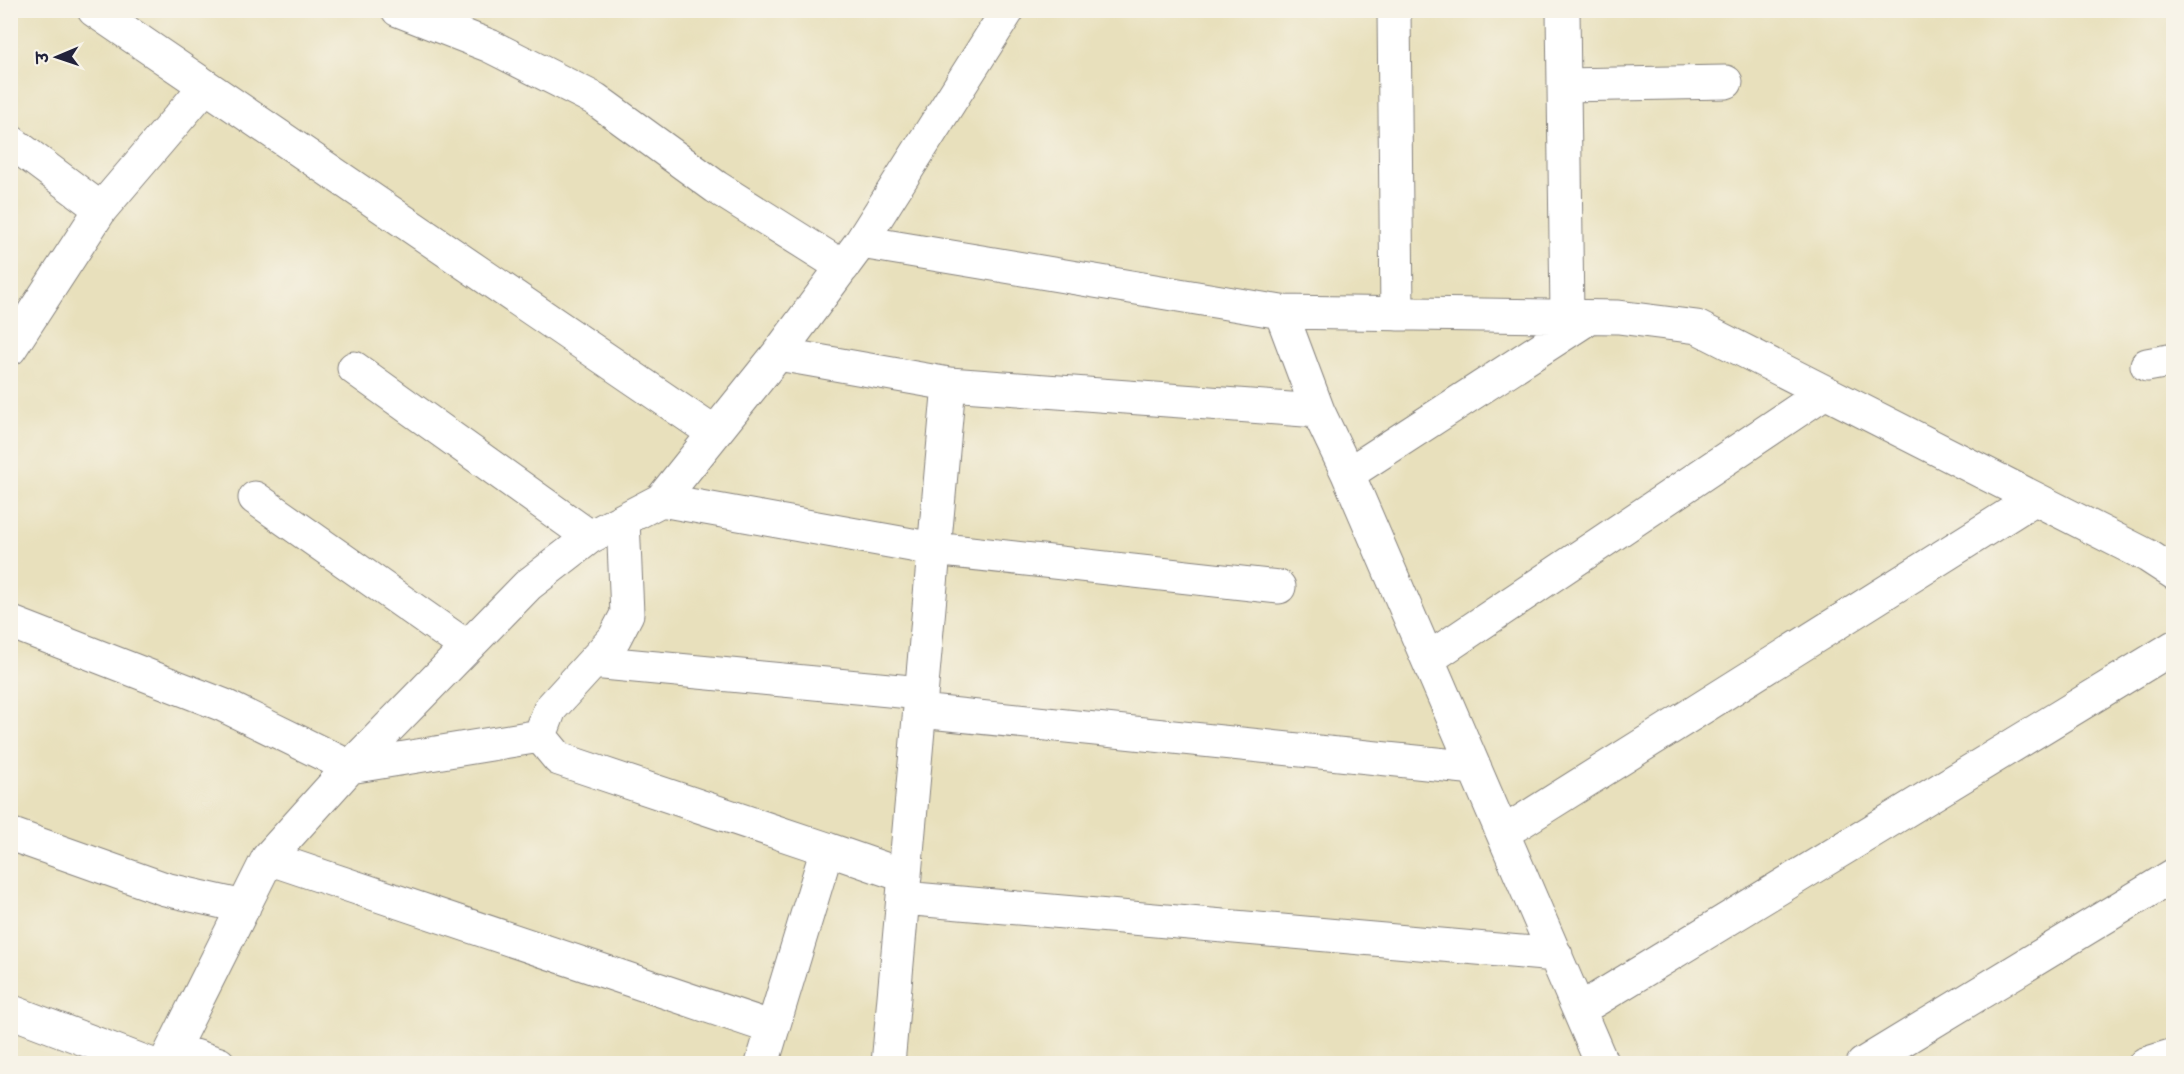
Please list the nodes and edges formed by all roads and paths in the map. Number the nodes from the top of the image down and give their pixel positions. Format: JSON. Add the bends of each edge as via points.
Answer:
{"nodes":[{"id":1,"x":94,"y":10,"type":"edge"},
{"id":2,"x":398,"y":10,"type":"edge"},
{"id":3,"x":1008,"y":10,"type":"edge"},
{"id":4,"x":1394,"y":10,"type":"edge"},
{"id":5,"x":1563,"y":10,"type":"edge"},
{"id":6,"x":1726,"y":82,"type":"dead end"},
{"id":7,"x":1564,"y":85,"type":"junction"},
{"id":8,"x":204,"y":88,"type":"junction"},
{"id":9,"x":10,"y":141,"type":"edge"},
{"id":10,"x":100,"y":210,"type":"junction"},
{"id":11,"x":852,"y":254,"type":"junction"},
{"id":12,"x":1281,"y":312,"type":"junction"},
{"id":13,"x":1397,"y":314,"type":"junction"},
{"id":14,"x":1578,"y":317,"type":"junction"},
{"id":15,"x":13,"y":340,"type":"edge"},
{"id":16,"x":778,"y":354,"type":"junction"},
{"id":17,"x":354,"y":368,"type":"dead end"},
{"id":18,"x":949,"y":384,"type":"junction"},
{"id":19,"x":1825,"y":392,"type":"junction"},
{"id":20,"x":1318,"y":411,"type":"junction"},
{"id":21,"x":714,"y":433,"type":"junction"},
{"id":22,"x":1348,"y":474,"type":"junction"},
{"id":23,"x":255,"y":498,"type":"dead end"},
{"id":24,"x":2034,"y":499,"type":"junction"},
{"id":25,"x":662,"y":500,"type":"junction"},
{"id":26,"x":623,"y":520,"type":"junction"},
{"id":27,"x":590,"y":537,"type":"junction"},
{"id":28,"x":934,"y":549,"type":"junction"},
{"id":29,"x":2174,"y":573,"type":"edge"},
{"id":30,"x":1279,"y":587,"type":"dead end"},
{"id":31,"x":10,"y":622,"type":"edge"},
{"id":32,"x":467,"y":647,"type":"junction"},
{"id":33,"x":2174,"y":647,"type":"edge"},
{"id":34,"x":1428,"y":659,"type":"junction"},
{"id":35,"x":593,"y":662,"type":"junction"},
{"id":36,"x":920,"y":702,"type":"junction"},
{"id":37,"x":540,"y":736,"type":"junction"},
{"id":38,"x":350,"y":767,"type":"junction"},
{"id":39,"x":1475,"y":768,"type":"junction"},
{"id":40,"x":1503,"y":833,"type":"junction"},
{"id":41,"x":10,"y":834,"type":"edge"},
{"id":42,"x":827,"y":849,"type":"junction"},
{"id":43,"x":268,"y":858,"type":"junction"},
{"id":44,"x":2174,"y":875,"type":"edge"},
{"id":45,"x":904,"y":887,"type":"junction"},
{"id":46,"x":244,"y":907,"type":"junction"},
{"id":47,"x":1556,"y":956,"type":"junction"},
{"id":48,"x":1579,"y":1010,"type":"junction"},
{"id":49,"x":10,"y":1011,"type":"edge"},
{"id":50,"x":773,"y":1028,"type":"junction"},
{"id":51,"x":2174,"y":1055,"type":"edge"},
{"id":52,"x":162,"y":1059,"type":"edge"},
{"id":53,"x":219,"y":1064,"type":"edge"},
{"id":54,"x":762,"y":1064,"type":"edge"},
{"id":55,"x":888,"y":1064,"type":"edge"},
{"id":56,"x":1602,"y":1064,"type":"edge"},
{"id":57,"x":1863,"y":1064,"type":"edge"},
{"id":58,"x":2145,"y":1064,"type":"edge"}],
"edges":[{"from":1,"to":8,"type":"street"},
{"from":2,"to":11,"type":"street","via":[[490,46],[595,99],[716,187]]},
{"from":3,"to":11,"type":"street"},
{"from":4,"to":13,"type":"street"},
{"from":5,"to":7,"type":"street"},
{"from":6,"to":7,"type":"street"},
{"from":7,"to":14,"type":"street"},
{"from":8,"to":10,"type":"street"},
{"from":8,"to":21,"type":"street"},
{"from":9,"to":10,"type":"street"},
{"from":10,"to":15,"type":"street"},
{"from":11,"to":12,"type":"street"},
{"from":11,"to":16,"type":"street"},
{"from":12,"to":13,"type":"street"},
{"from":12,"to":20,"type":"street"},
{"from":13,"to":14,"type":"street"},
{"from":14,"to":19,"type":"street","via":[[1618,317],[1697,327]]},
{"from":14,"to":22,"type":"street"},
{"from":16,"to":18,"type":"street"},
{"from":16,"to":21,"type":"street"},
{"from":17,"to":27,"type":"street"},
{"from":18,"to":20,"type":"street"},
{"from":18,"to":28,"type":"street"},
{"from":19,"to":24,"type":"street"},
{"from":19,"to":34,"type":"street"},
{"from":20,"to":22,"type":"street"},
{"from":21,"to":25,"type":"street"},
{"from":22,"to":34,"type":"street"},
{"from":23,"to":32,"type":"street"},
{"from":24,"to":29,"type":"street"},
{"from":24,"to":40,"type":"street"},
{"from":25,"to":26,"type":"street"},
{"from":25,"to":28,"type":"street"},
{"from":26,"to":27,"type":"street"},
{"from":26,"to":35,"type":"street","via":[[627,614],[614,639]]},
{"from":27,"to":32,"type":"street","via":[[528,585]]},
{"from":28,"to":30,"type":"street"},
{"from":28,"to":36,"type":"street"},
{"from":31,"to":38,"type":"street","via":[[223,705]]},
{"from":32,"to":38,"type":"street"},
{"from":33,"to":48,"type":"street"},
{"from":34,"to":39,"type":"street"},
{"from":35,"to":36,"type":"street"},
{"from":35,"to":37,"type":"street","via":[[550,709]]},
{"from":36,"to":39,"type":"street"},
{"from":36,"to":45,"type":"street"},
{"from":37,"to":38,"type":"street"},
{"from":37,"to":42,"type":"street","via":[[559,759]]},
{"from":38,"to":43,"type":"street"},
{"from":39,"to":40,"type":"street"},
{"from":40,"to":47,"type":"street"},
{"from":41,"to":46,"type":"street","via":[[165,889]]},
{"from":42,"to":45,"type":"street"},
{"from":42,"to":50,"type":"street"},
{"from":43,"to":46,"type":"street"},
{"from":43,"to":50,"type":"street"},
{"from":44,"to":57,"type":"street"},
{"from":45,"to":47,"type":"street"},
{"from":45,"to":55,"type":"street"},
{"from":46,"to":52,"type":"street"},
{"from":47,"to":48,"type":"street"},
{"from":48,"to":56,"type":"street"},
{"from":49,"to":52,"type":"street"},
{"from":50,"to":54,"type":"street"},
{"from":51,"to":58,"type":"street"},
{"from":52,"to":53,"type":"street"}]}
